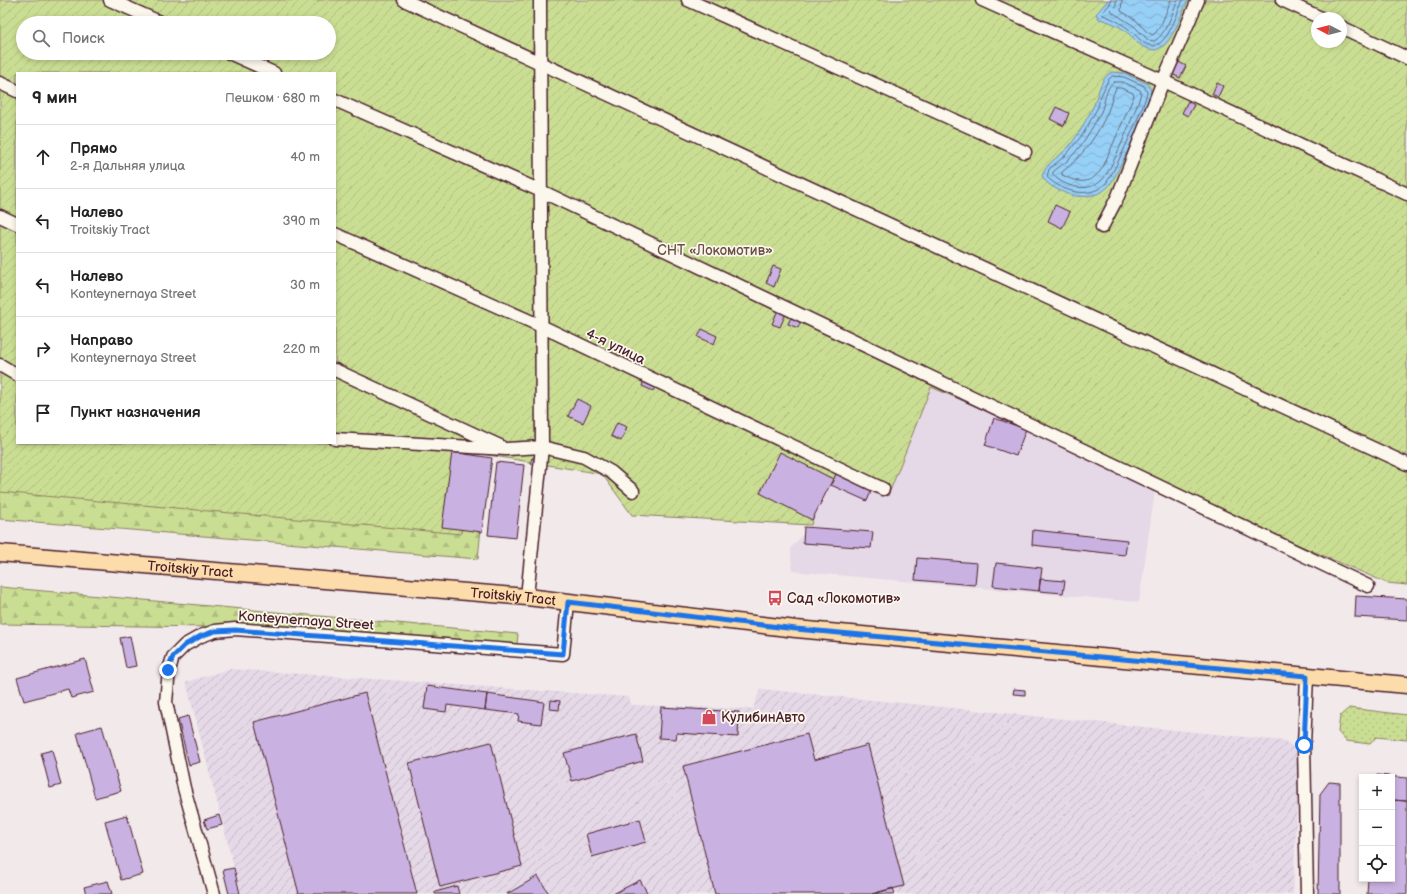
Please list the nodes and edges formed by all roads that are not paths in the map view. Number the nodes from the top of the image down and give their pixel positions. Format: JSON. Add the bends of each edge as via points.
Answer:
{"nodes":[{"id":1,"x":110,"y":0,"type":"edge"},
{"id":2,"x":404,"y":0,"type":"edge"},
{"id":3,"x":540,"y":0,"type":"edge"},
{"id":4,"x":688,"y":0,"type":"edge"},
{"id":5,"x":982,"y":0,"type":"edge"},
{"id":6,"x":1198,"y":0,"type":"edge"},
{"id":7,"x":1282,"y":0,"type":"edge"},
{"id":8,"x":1311,"y":13,"type":"edge"},
{"id":9,"x":146,"y":16,"type":"edge"},
{"id":10,"x":1347,"y":30,"type":"edge"},
{"id":11,"x":1407,"y":58,"type":"edge"},
{"id":12,"x":245,"y":60,"type":"edge"},
{"id":13,"x":540,"y":62,"type":"junction"},
{"id":14,"x":272,"y":72,"type":"edge"},
{"id":15,"x":1163,"y":81,"type":"junction"},
{"id":16,"x":0,"y":83,"type":"edge"},
{"id":17,"x":16,"y":91,"type":"edge"},
{"id":18,"x":336,"y":100,"type":"edge"},
{"id":19,"x":1025,"y":152,"type":"dead end"},
{"id":20,"x":541,"y":191,"type":"junction"},
{"id":21,"x":1407,"y":194,"type":"edge"},
{"id":22,"x":0,"y":216,"type":"edge"},
{"id":23,"x":16,"y":224,"type":"edge"},
{"id":24,"x":1102,"y":227,"type":"dead end"},
{"id":25,"x":336,"y":234,"type":"edge"},
{"id":26,"x":541,"y":326,"type":"junction"},
{"id":27,"x":0,"y":365,"type":"edge"},
{"id":28,"x":336,"y":370,"type":"edge"},
{"id":29,"x":16,"y":374,"type":"edge"},
{"id":30,"x":336,"y":440,"type":"edge"},
{"id":31,"x":542,"y":447,"type":"junction"},
{"id":32,"x":506,"y":449,"type":"junction"},
{"id":33,"x":1407,"y":464,"type":"edge"},
{"id":34,"x":882,"y":489,"type":"dead end"},
{"id":35,"x":633,"y":491,"type":"dead end"},
{"id":36,"x":0,"y":553,"type":"edge"},
{"id":37,"x":1368,"y":586,"type":"dead end"},
{"id":38,"x":527,"y":597,"type":"junction"},
{"id":39,"x":568,"y":602,"type":"junction"},
{"id":40,"x":1307,"y":676,"type":"junction"},
{"id":41,"x":1407,"y":685,"type":"edge"},
{"id":42,"x":214,"y":894,"type":"edge"},
{"id":43,"x":1307,"y":894,"type":"edge"}],
"edges":[{"from":1,"to":9,"type":"street"},
{"from":2,"to":13,"type":"street"},
{"from":3,"to":13,"type":"street"},
{"from":4,"to":19,"type":"street"},
{"from":5,"to":15,"type":"street"},
{"from":6,"to":15,"type":"street"},
{"from":7,"to":8,"type":"street"},
{"from":10,"to":11,"type":"street"},
{"from":12,"to":14,"type":"street"},
{"from":13,"to":20,"type":"street"},
{"from":13,"to":33,"type":"street"},
{"from":15,"to":21,"type":"street"},
{"from":15,"to":24,"type":"street","via":[[1118,196]]},
{"from":16,"to":17,"type":"street"},
{"from":18,"to":20,"type":"street"},
{"from":20,"to":26,"type":"street"},
{"from":20,"to":37,"type":"street"},
{"from":22,"to":23,"type":"street"},
{"from":25,"to":26,"type":"street","name":"4-я улица"},
{"from":26,"to":31,"type":"street"},
{"from":26,"to":34,"type":"street","name":"4-я улица"},
{"from":27,"to":29,"type":"street"},
{"from":28,"to":32,"type":"street"},
{"from":30,"to":32,"type":"street"},
{"from":31,"to":32,"type":"street"},
{"from":31,"to":35,"type":"street","via":[[584,457],[611,472]]},
{"from":31,"to":38,"type":"street"},
{"from":36,"to":38,"type":"main road","name":"Troitskiy Tract"},
{"from":38,"to":39,"type":"main road","name":"Troitskiy Tract"},
{"from":39,"to":40,"type":"main road","name":"Troitskiy Tract","via":[[796,629]]},
{"from":39,"to":42,"type":"street","name":"Konteynernaya Street","via":[[563,654],[235,630],[215,631],[185,645],[173,657],[168,670],[166,702],[184,788]]},
{"from":40,"to":41,"type":"main road","name":"Troitskiy Tract"},
{"from":40,"to":43,"type":"street","via":[[1304,745]]}]}
